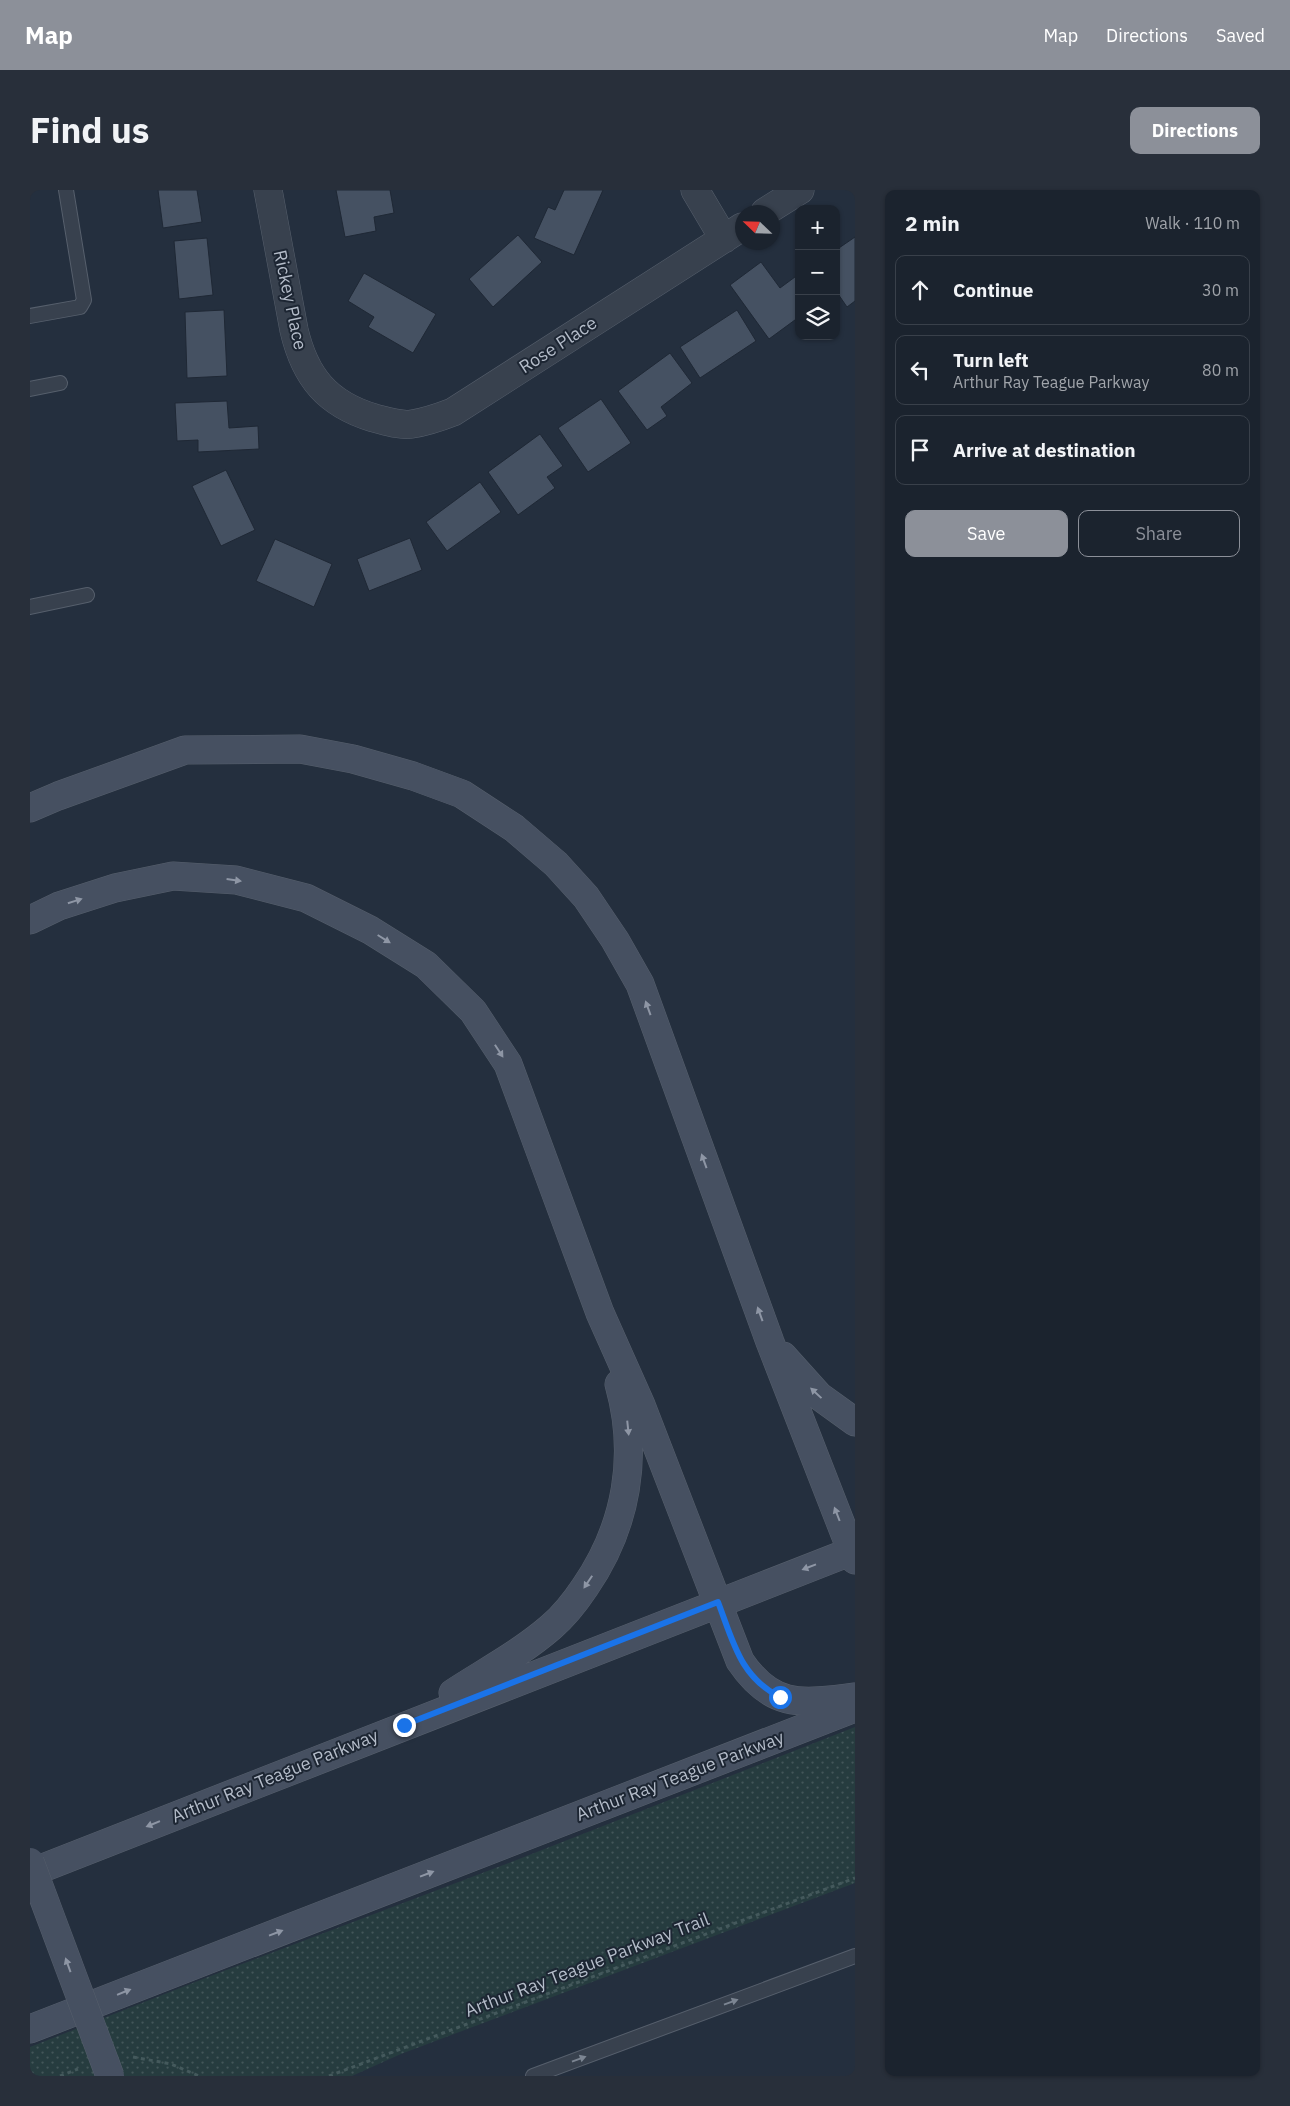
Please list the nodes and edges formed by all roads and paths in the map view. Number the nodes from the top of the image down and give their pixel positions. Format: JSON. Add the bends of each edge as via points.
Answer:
{"nodes":[{"id":1,"x":66,"y":190,"type":"edge"},
{"id":2,"x":268,"y":190,"type":"edge"},
{"id":3,"x":695,"y":190,"type":"edge"},
{"id":4,"x":800,"y":190,"type":"edge"},
{"id":5,"x":776,"y":205,"type":"edge"},
{"id":6,"x":733,"y":233,"type":"edge"},
{"id":7,"x":30,"y":316,"type":"edge"},
{"id":8,"x":60,"y":384,"type":"dead end"},
{"id":9,"x":30,"y":389,"type":"edge"},
{"id":10,"x":361,"y":414,"type":"joint"},
{"id":11,"x":87,"y":595,"type":"dead end"},
{"id":12,"x":30,"y":607,"type":"edge"},
{"id":13,"x":30,"y":808,"type":"edge"},
{"id":14,"x":30,"y":920,"type":"edge"},
{"id":15,"x":600,"y":1313,"type":"junction"},
{"id":16,"x":770,"y":1342,"type":"junction"},
{"id":17,"x":855,"y":1422,"type":"edge"},
{"id":18,"x":854,"y":1553,"type":"edge"},
{"id":19,"x":718,"y":1602,"type":"junction"},
{"id":20,"x":855,"y":1680,"type":"edge"},
{"id":21,"x":847,"y":1701,"type":"edge"},
{"id":22,"x":404,"y":1725,"type":"junction"},
{"id":23,"x":30,"y":1865,"type":"edge"},
{"id":24,"x":855,"y":1878,"type":"edge"},
{"id":25,"x":855,"y":1956,"type":"edge"},
{"id":26,"x":30,"y":2029,"type":"edge"},
{"id":27,"x":110,"y":2076,"type":"edge"},
{"id":28,"x":329,"y":2076,"type":"edge"},
{"id":29,"x":533,"y":2076,"type":"edge"}],
"edges":[{"from":1,"to":7,"type":"lane","via":[[84,300],[80,307]]},
{"from":2,"to":10,"type":"street","name":"Rickey Place","via":[[299,352],[309,372],[324,390],[341,405]]},
{"from":3,"to":6,"type":"street"},
{"from":4,"to":5,"type":"street"},
{"from":6,"to":10,"type":"street","name":"Rose Place","via":[[453,412],[411,424],[386,422]]},
{"from":8,"to":9,"type":"lane"},
{"from":11,"to":12,"type":"lane"},
{"from":16,"to":13,"type":"main road","one_way":true,"via":[[640,984],[586,897],[556,864],[514,828],[462,794],[353,759],[300,749],[185,750]]},
{"from":14,"to":15,"type":"main road","one_way":true,"via":[[60,906],[115,888],[173,876],[236,880],[306,898],[370,930],[426,965],[473,1011],[508,1064]]},
{"from":15,"to":19,"type":"main road","via":[[642,1405]]},
{"from":15,"to":22,"type":"main road","one_way":true,"via":[[624,1402],[629,1448],[627,1490],[604,1556],[570,1608],[550,1628]]},
{"from":17,"to":16,"type":"main road","one_way":true,"via":[[819,1396]]},
{"from":18,"to":16,"type":"main road","one_way":true},
{"from":18,"to":19,"type":"main road","name":"Arthur Ray Teague Parkway","one_way":true},
{"from":19,"to":21,"type":"main road","via":[[740,1661],[756,1682],[768,1691],[792,1700]]},
{"from":19,"to":22,"type":"main road","name":"Arthur Ray Teague Parkway"},
{"from":20,"to":21,"type":"main road","name":"Arthur Ray Teague Parkway"},
{"from":26,"to":21,"type":"main road","name":"Arthur Ray Teague Parkway","one_way":true,"via":[[771,1740]]},
{"from":22,"to":23,"type":"main road","name":"Arthur Ray Teague Parkway","one_way":true},
{"from":27,"to":23,"type":"main road","one_way":true,"bridge":true},
{"from":24,"to":28,"type":"path","name":"Arthur Ray Teague Parkway Trail"},
{"from":29,"to":25,"type":"lane","one_way":true}]}
